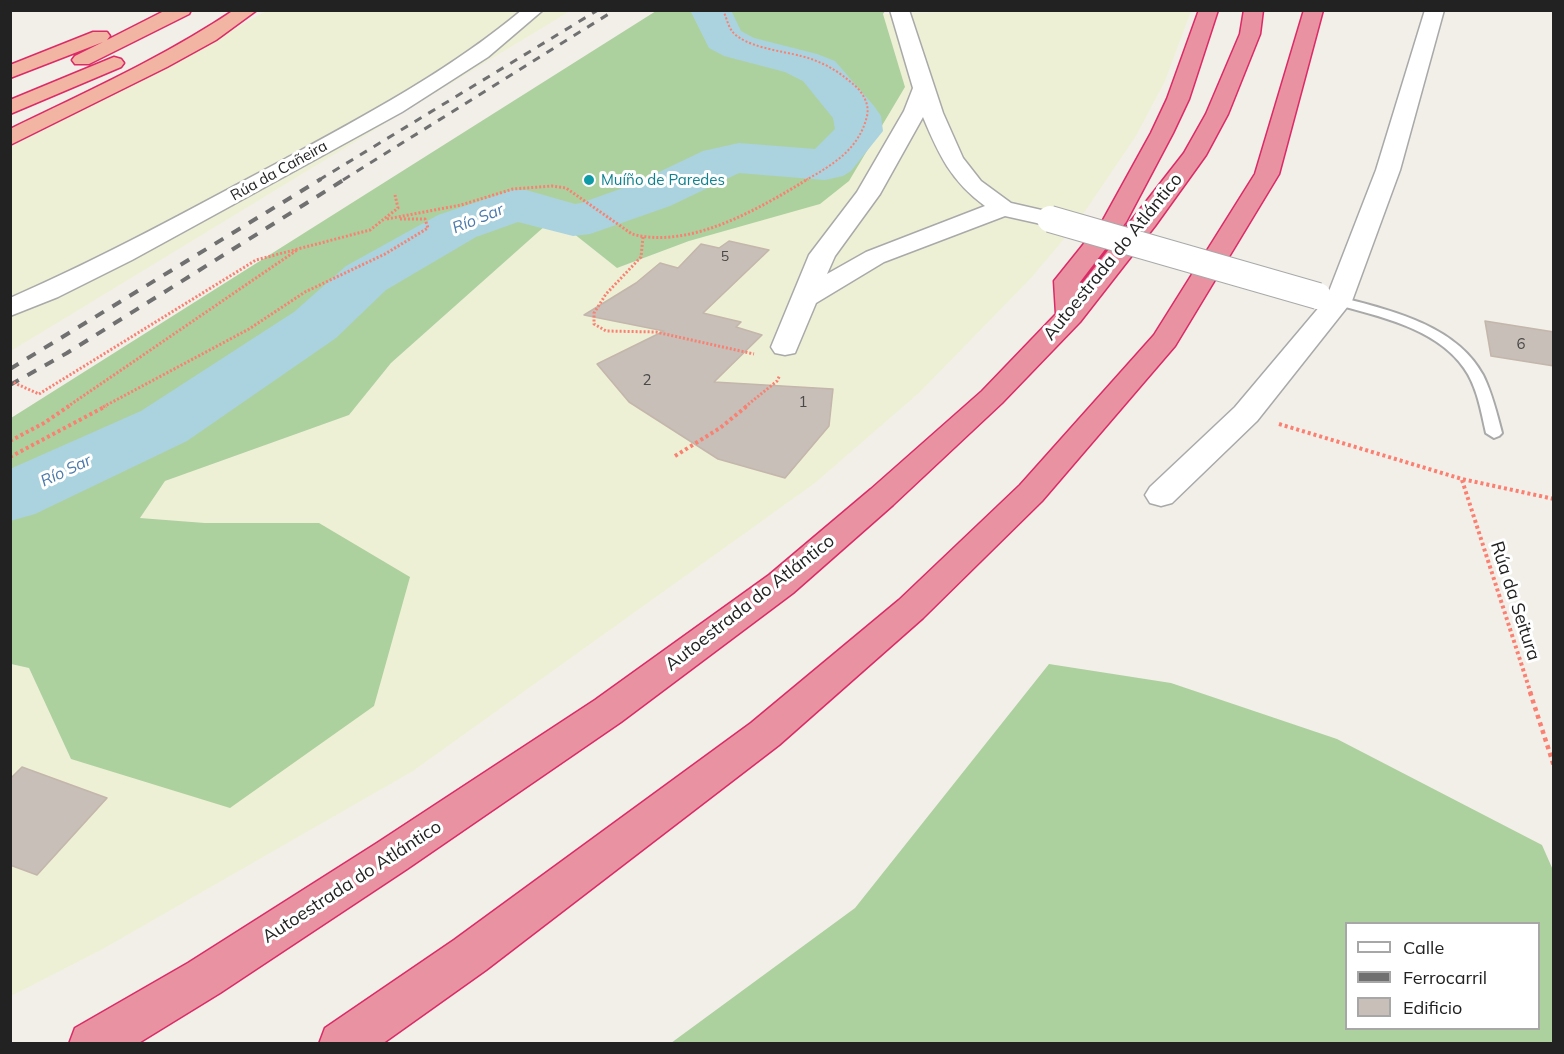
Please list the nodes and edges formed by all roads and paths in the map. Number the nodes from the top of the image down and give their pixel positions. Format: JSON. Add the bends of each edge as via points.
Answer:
{"nodes":[{"id":1,"x":168,"y":10,"type":"edge"},
{"id":2,"x":182,"y":10,"type":"edge"},
{"id":3,"x":220,"y":10,"type":"edge"},
{"id":4,"x":534,"y":10,"type":"edge"},
{"id":5,"x":723,"y":10,"type":"edge"},
{"id":6,"x":899,"y":10,"type":"edge"},
{"id":7,"x":1209,"y":10,"type":"edge"},
{"id":8,"x":1254,"y":10,"type":"edge"},
{"id":9,"x":1314,"y":10,"type":"edge"},
{"id":10,"x":1435,"y":10,"type":"edge"},
{"id":11,"x":247,"y":11,"type":"edge"},
{"id":12,"x":173,"y":37,"type":"junction"},
{"id":13,"x":10,"y":72,"type":"edge"},
{"id":14,"x":924,"y":88,"type":"junction"},
{"id":15,"x":10,"y":90,"type":"edge"},
{"id":16,"x":10,"y":108,"type":"edge"},
{"id":17,"x":10,"y":138,"type":"edge"},
{"id":18,"x":847,"y":152,"type":"junction"},
{"id":19,"x":850,"y":161,"type":"dead end"},
{"id":20,"x":395,"y":195,"type":"dead end"},
{"id":21,"x":1003,"y":208,"type":"junction"},
{"id":22,"x":387,"y":219,"type":"junction"},
{"id":23,"x":643,"y":237,"type":"junction"},
{"id":24,"x":300,"y":248,"type":"junction"},
{"id":25,"x":804,"y":298,"type":"junction"},
{"id":26,"x":1329,"y":299,"type":"junction"},
{"id":27,"x":10,"y":308,"type":"edge"},
{"id":28,"x":1070,"y":316,"type":"junction"},
{"id":29,"x":785,"y":347,"type":"junction"},
{"id":30,"x":10,"y":381,"type":"edge"},
{"id":31,"x":1246,"y":414,"type":"junction"},
{"id":32,"x":1494,"y":433,"type":"dead end"},
{"id":33,"x":10,"y":441,"type":"edge"},
{"id":34,"x":675,"y":456,"type":"dead end"},
{"id":35,"x":10,"y":457,"type":"edge"},
{"id":36,"x":1462,"y":479,"type":"junction"},
{"id":37,"x":1161,"y":495,"type":"dead end"},
{"id":38,"x":1554,"y":499,"type":"edge"},
{"id":39,"x":1554,"y":766,"type":"edge"},
{"id":40,"x":92,"y":1044,"type":"edge"},
{"id":41,"x":342,"y":1044,"type":"edge"}],
"edges":[{"from":1,"to":13,"type":"highway"},
{"from":2,"to":15,"type":"highway"},
{"from":3,"to":12,"type":"highway"},
{"from":4,"to":27,"type":"street","name":"Rúa da Cañeira","via":[[482,53],[330,143],[140,248]]},
{"from":5,"to":18,"type":"path","via":[[732,32],[759,47],[834,68],[861,91],[868,110],[863,130]]},
{"from":6,"to":14,"type":"street"},
{"from":7,"to":28,"type":"highway","via":[[1162,133],[1114,222],[1067,281]]},
{"from":8,"to":28,"type":"highway","name":"Autoestrada do Atlántico","via":[[1250,34],[1196,155]]},
{"from":9,"to":41,"type":"highway","via":[[1267,174],[1165,340],[1031,493],[911,609],[765,734],[470,955]]},
{"from":10,"to":26,"type":"street","via":[[1388,170]]},
{"from":11,"to":12,"type":"highway"},
{"from":11,"to":17,"type":"highway","via":[[160,63]]},
{"from":12,"to":16,"type":"highway"},
{"from":14,"to":21,"type":"street","via":[[952,159],[973,186]]},
{"from":14,"to":25,"type":"street","via":[[868,194],[822,255]]},
{"from":18,"to":19,"type":"path"},
{"from":18,"to":23,"type":"path","via":[[775,199],[714,228]]},
{"from":20,"to":22,"type":"path","via":[[398,208]]},
{"from":21,"to":25,"type":"street","via":[[875,257]]},
{"from":21,"to":26,"type":"street","bridge":true},
{"from":22,"to":23,"type":"path","via":[[460,205],[528,185],[555,185],[571,191],[632,234]]},
{"from":22,"to":24,"type":"path","via":[[370,230]]},
{"from":22,"to":35,"type":"path","via":[[425,219],[428,228]]},
{"from":23,"to":29,"type":"path","via":[[641,257],[606,294],[594,313],[594,324],[606,331],[656,332],[754,354]]},
{"from":24,"to":30,"type":"path","bridge":true,"via":[[256,261],[39,394]]},
{"from":24,"to":33,"type":"path","via":[[64,410]]},
{"from":25,"to":29,"type":"street"},
{"from":26,"to":31,"type":"street"},
{"from":26,"to":32,"type":"lane","via":[[1413,323],[1467,361],[1486,398]]},
{"from":28,"to":40,"type":"highway","name":"Autoestrada do Atlántico","via":[[969,418],[781,584],[608,711],[402,850],[204,978]]},
{"from":29,"to":34,"type":"path","via":[[785,367],[777,381],[720,428]]},
{"from":31,"to":36,"type":"path"},
{"from":31,"to":37,"type":"street"},
{"from":36,"to":38,"type":"path"},
{"from":36,"to":39,"type":"path","name":"Rúa da Seitura"}]}
